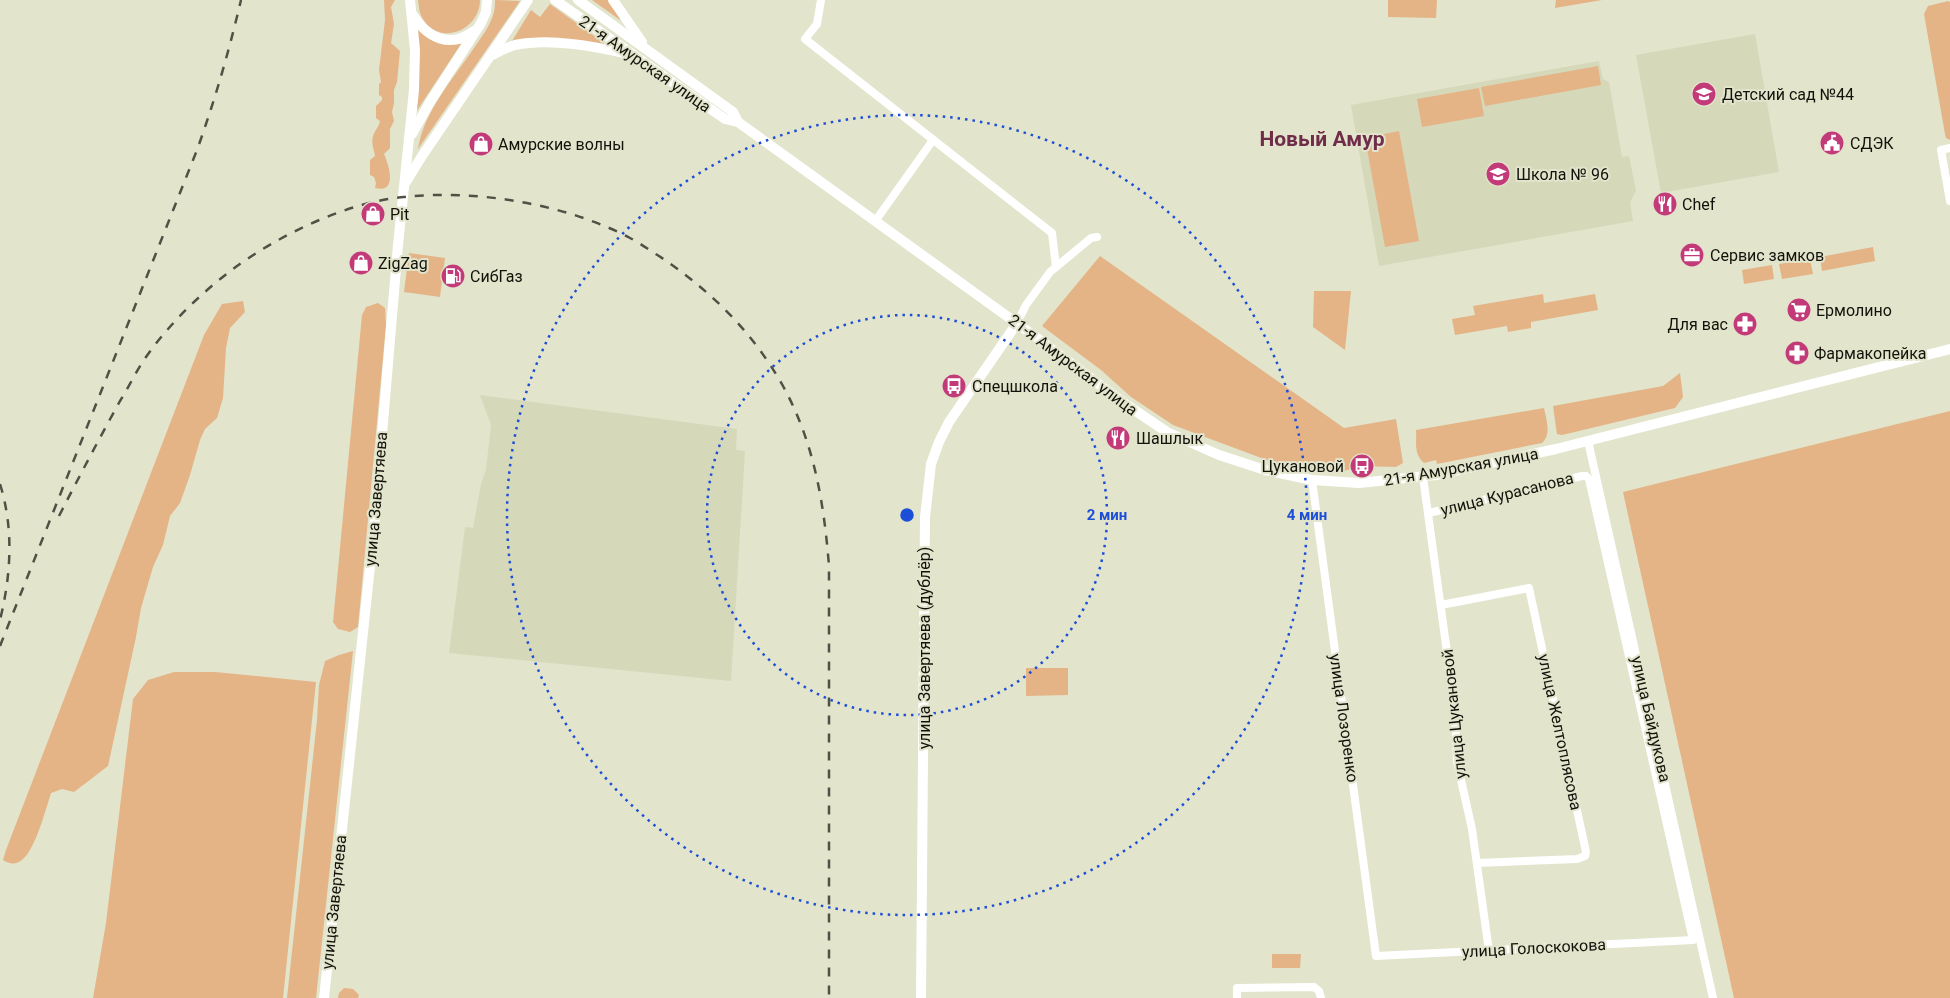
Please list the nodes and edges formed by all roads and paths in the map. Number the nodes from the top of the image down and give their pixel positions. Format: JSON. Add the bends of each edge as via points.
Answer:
{"nodes":[{"id":1,"x":410,"y":0,"type":"edge"},
{"id":2,"x":487,"y":0,"type":"edge"},
{"id":3,"x":528,"y":0,"type":"edge"},
{"id":4,"x":578,"y":0,"type":"edge"},
{"id":5,"x":613,"y":0,"type":"edge"},
{"id":6,"x":821,"y":0,"type":"edge"},
{"id":7,"x":558,"y":2,"type":"edge"},
{"id":8,"x":413,"y":14,"type":"junction"},
{"id":9,"x":477,"y":29,"type":"junction"},
{"id":10,"x":643,"y":46,"type":"junction"},
{"id":11,"x":633,"y":55,"type":"junction"},
{"id":12,"x":489,"y":56,"type":"junction"},
{"id":13,"x":738,"y":122,"type":"junction"},
{"id":14,"x":933,"y":140,"type":"junction"},
{"id":15,"x":1950,"y":148,"type":"edge"},
{"id":16,"x":408,"y":150,"type":"junction"},
{"id":17,"x":422,"y":156,"type":"junction"},
{"id":18,"x":404,"y":186,"type":"junction"},
{"id":19,"x":1950,"y":201,"type":"edge"},
{"id":20,"x":876,"y":220,"type":"junction"},
{"id":21,"x":1098,"y":237,"type":"dead end"},
{"id":22,"x":1056,"y":267,"type":"junction"},
{"id":23,"x":1017,"y":323,"type":"junction"},
{"id":24,"x":1950,"y":349,"type":"edge"},
{"id":25,"x":1588,"y":441,"type":"junction"},
{"id":26,"x":1586,"y":476,"type":"joint"},
{"id":27,"x":1423,"y":477,"type":"junction"},
{"id":28,"x":1312,"y":480,"type":"junction"},
{"id":29,"x":1429,"y":513,"type":"junction"},
{"id":30,"x":1441,"y":606,"type":"junction"},
{"id":31,"x":1476,"y":863,"type":"junction"},
{"id":32,"x":1693,"y":940,"type":"joint"},
{"id":33,"x":1489,"y":951,"type":"junction"},
{"id":34,"x":1376,"y":956,"type":"joint"},
{"id":35,"x":324,"y":998,"type":"edge"},
{"id":36,"x":921,"y":998,"type":"edge"},
{"id":37,"x":1237,"y":998,"type":"edge"},
{"id":38,"x":1321,"y":998,"type":"edge"},
{"id":39,"x":1713,"y":998,"type":"edge"}],
"edges":[{"from":1,"to":8,"type":"main road","name":"улица Завертяева"},
{"from":2,"to":9,"type":"main road","via":[[484,17]]},
{"from":3,"to":12,"type":"main road"},
{"from":4,"to":10,"type":"main road","name":"21-я Амурская улица"},
{"from":5,"to":10,"type":"main road","via":[[642,39]]},
{"from":6,"to":14,"type":"street","via":[[817,24],[805,39]]},
{"from":7,"to":11,"type":"main road","name":"21-я Амурская улица"},
{"from":8,"to":9,"type":"main road","via":[[429,34],[441,39],[463,37]]},
{"from":8,"to":16,"type":"main road","name":"улица Завертяева","via":[[414,76]]},
{"from":9,"to":16,"type":"main road","via":[[420,118]]},
{"from":10,"to":13,"type":"main road","name":"21-я Амурская улица","via":[[733,112]]},
{"from":11,"to":12,"type":"main road","via":[[582,45],[531,44],[516,45]]},
{"from":11,"to":13,"type":"main road","name":"21-я Амурская улица","via":[[725,119]]},
{"from":12,"to":17,"type":"main road"},
{"from":13,"to":20,"type":"main road","name":"21-я Амурская улица"},
{"from":14,"to":20,"type":"street"},
{"from":14,"to":22,"type":"street","via":[[1052,233]]},
{"from":15,"to":19,"type":"street","via":[[1941,150]]},
{"from":16,"to":17,"type":"main road","via":[[413,156]]},
{"from":16,"to":18,"type":"main road","name":"улица Завертяева"},
{"from":17,"to":18,"type":"main road"},
{"from":18,"to":35,"type":"main road","name":"улица Завертяева","via":[[374,529]]},
{"from":20,"to":23,"type":"main road","name":"21-я Амурская улица"},
{"from":21,"to":22,"type":"street","via":[[1091,238]]},
{"from":22,"to":23,"type":"street","via":[[1026,305]]},
{"from":23,"to":28,"type":"main road","name":"21-я Амурская улица","via":[[1167,432],[1219,455],[1265,470]]},
{"from":23,"to":36,"type":"main road","name":"улица Завертяева (дублёр)","via":[[949,422],[931,464],[927,488],[924,526]]},
{"from":24,"to":25,"type":"main road","name":"21-я Амурская улица"},
{"from":25,"to":27,"type":"main road","name":"21-я Амурская улица"},
{"from":25,"to":39,"type":"street","name":"улица Байдукова"},
{"from":26,"to":29,"type":"street","name":"улица Курасанова"},
{"from":26,"to":32,"type":"street","name":"улица Байдукова"},
{"from":27,"to":28,"type":"main road","name":"21-я Амурская улица","via":[[1359,483]]},
{"from":27,"to":29,"type":"street","name":"улица Цукановой"},
{"from":28,"to":34,"type":"street","name":"улица Лозоренко"},
{"from":29,"to":30,"type":"street","name":"улица Цукановой"},
{"from":30,"to":31,"type":"street","name":"улица Цукановой","via":[[1455,711],[1457,762]]},
{"from":30,"to":31,"type":"street","name":"улица Желтоплясова","via":[[1529,588],[1586,852],[1585,856],[1577,859]]},
{"from":31,"to":33,"type":"street","name":"улица Цукановой"},
{"from":32,"to":33,"type":"street","name":"улица Голоскокова"},
{"from":33,"to":34,"type":"street","name":"улица Голоскокова"},
{"from":37,"to":38,"type":"street","via":[[1237,988],[1314,987]]}]}
